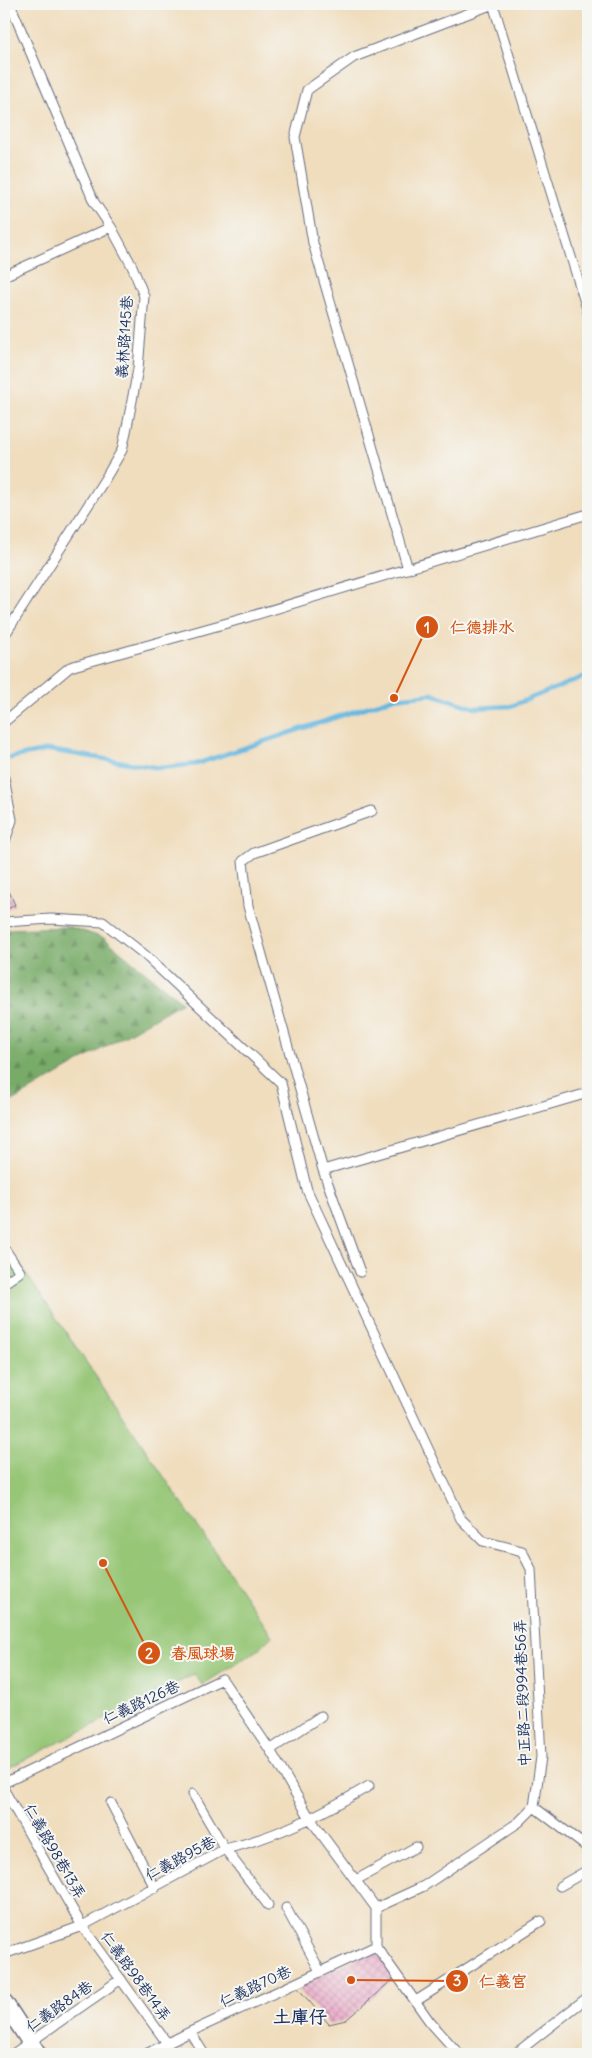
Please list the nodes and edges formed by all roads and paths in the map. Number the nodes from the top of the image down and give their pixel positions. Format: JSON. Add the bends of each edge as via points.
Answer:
{"nodes":[{"id":1,"x":10,"y":4,"type":"edge"},
{"id":2,"x":494,"y":4,"type":"edge"},
{"id":3,"x":111,"y":226,"type":"junction"},
{"id":4,"x":4,"y":276,"type":"edge"},
{"id":5,"x":588,"y":312,"type":"edge"},
{"id":6,"x":588,"y":514,"type":"edge"},
{"id":7,"x":408,"y":569,"type":"junction"},
{"id":8,"x":4,"y":636,"type":"edge"},
{"id":9,"x":4,"y":722,"type":"edge"},
{"id":10,"x":4,"y":778,"type":"edge"},
{"id":11,"x":372,"y":810,"type":"dead end"},
{"id":12,"x":4,"y":844,"type":"edge"},
{"id":13,"x":4,"y":922,"type":"edge"},
{"id":14,"x":588,"y":1093,"type":"edge"},
{"id":15,"x":323,"y":1170,"type":"junction"},
{"id":16,"x":4,"y":1248,"type":"edge"},
{"id":17,"x":360,"y":1272,"type":"dead end"},
{"id":18,"x":4,"y":1283,"type":"edge"},
{"id":19,"x":321,"y":1716,"type":"dead end"},
{"id":20,"x":270,"y":1750,"type":"junction"},
{"id":21,"x":4,"y":1783,"type":"edge"},
{"id":22,"x":369,"y":1786,"type":"dead end"},
{"id":23,"x":4,"y":1790,"type":"edge"},
{"id":24,"x":193,"y":1794,"type":"dead end"},
{"id":25,"x":111,"y":1803,"type":"dead end"},
{"id":26,"x":534,"y":1807,"type":"junction"},
{"id":27,"x":310,"y":1820,"type":"junction"},
{"id":28,"x":416,"y":1846,"type":"dead end"},
{"id":29,"x":588,"y":1848,"type":"edge"},
{"id":30,"x":225,"y":1849,"type":"junction"},
{"id":31,"x":588,"y":1870,"type":"edge"},
{"id":32,"x":356,"y":1880,"type":"junction"},
{"id":33,"x":560,"y":1886,"type":"dead end"},
{"id":34,"x":155,"y":1888,"type":"junction"},
{"id":35,"x":268,"y":1905,"type":"dead end"},
{"id":36,"x":286,"y":1908,"type":"dead end"},
{"id":37,"x":376,"y":1908,"type":"junction"},
{"id":38,"x":541,"y":1921,"type":"dead end"},
{"id":39,"x":82,"y":1926,"type":"junction"},
{"id":40,"x":376,"y":1946,"type":"junction"},
{"id":41,"x":4,"y":1954,"type":"edge"},
{"id":42,"x":320,"y":1971,"type":"junction"},
{"id":43,"x":121,"y":1979,"type":"junction"},
{"id":44,"x":588,"y":1997,"type":"edge"},
{"id":45,"x":416,"y":2001,"type":"junction"},
{"id":46,"x":4,"y":2002,"type":"edge"},
{"id":47,"x":190,"y":2032,"type":"junction"},
{"id":48,"x":167,"y":2043,"type":"junction"},
{"id":49,"x":34,"y":2048,"type":"edge"},
{"id":50,"x":13,"y":2054,"type":"edge"},
{"id":51,"x":146,"y":2054,"type":"edge"},
{"id":52,"x":204,"y":2054,"type":"edge"},
{"id":53,"x":460,"y":2054,"type":"edge"},
{"id":54,"x":515,"y":2054,"type":"edge"}],
"edges":[{"from":1,"to":3,"type":"lane","name":"義林路145巷","via":[[94,202]]},
{"from":2,"to":5,"type":"lane"},
{"from":2,"to":7,"type":"lane","via":[[354,57],[307,90],[295,137],[313,243]]},
{"from":3,"to":4,"type":"lane"},
{"from":3,"to":8,"type":"lane","name":"義林路145巷","via":[[144,296],[138,369],[122,450]]},
{"from":6,"to":7,"type":"lane"},
{"from":7,"to":9,"type":"lane","via":[[70,667]]},
{"from":10,"to":12,"type":"lane","via":[[12,820]]},
{"from":11,"to":15,"type":"lane","via":[[243,861],[248,906]]},
{"from":13,"to":26,"type":"lane","name":"中正路二段994巷56弄","via":[[52,919],[103,922],[145,954],[281,1083],[307,1190],[461,1519],[483,1541],[522,1551],[531,1569],[541,1757]]},
{"from":14,"to":15,"type":"lane"},
{"from":15,"to":17,"type":"lane"},
{"from":16,"to":18,"type":"lane","via":[[20,1272]]},
{"from":19,"to":20,"type":"lane"},
{"from":20,"to":21,"type":"lane","name":"仁義路126巷","via":[[222,1679]]},
{"from":20,"to":27,"type":"lane","name":"仁義路126巷"},
{"from":22,"to":27,"type":"lane","name":"仁義路95巷"},
{"from":23,"to":39,"type":"lane","name":"仁義路98巷13弄"},
{"from":24,"to":30,"type":"lane"},
{"from":25,"to":34,"type":"lane"},
{"from":26,"to":29,"type":"lane"},
{"from":26,"to":37,"type":"lane","via":[[519,1822],[424,1886]]},
{"from":27,"to":30,"type":"lane","name":"仁義路95巷","via":[[251,1843]]},
{"from":27,"to":32,"type":"lane","name":"仁義路126巷"},
{"from":28,"to":32,"type":"lane"},
{"from":30,"to":34,"type":"lane","name":"仁義路95巷"},
{"from":30,"to":35,"type":"lane"},
{"from":31,"to":33,"type":"lane"},
{"from":32,"to":37,"type":"lane","name":"仁義路126巷"},
{"from":34,"to":39,"type":"lane","name":"仁義路95巷"},
{"from":36,"to":42,"type":"lane"},
{"from":37,"to":40,"type":"lane"},
{"from":38,"to":45,"type":"lane"},
{"from":39,"to":41,"type":"lane","name":"仁義路95巷"},
{"from":39,"to":43,"type":"lane","name":"仁義路98巷14弄"},
{"from":40,"to":42,"type":"lane","name":"仁義路70巷"},
{"from":40,"to":45,"type":"lane"},
{"from":42,"to":47,"type":"lane","name":"仁義路70巷"},
{"from":43,"to":48,"type":"lane","name":"仁義路98巷14弄"},
{"from":43,"to":49,"type":"lane","name":"仁義路84巷"},
{"from":44,"to":54,"type":"lane"},
{"from":45,"to":53,"type":"lane","via":[[430,2022]]},
{"from":46,"to":49,"type":"street"},
{"from":47,"to":48,"type":"lane","name":"仁義路70巷"},
{"from":47,"to":52,"type":"lane"},
{"from":48,"to":51,"type":"lane","name":"仁義路70巷"},
{"from":49,"to":50,"type":"lane","name":"仁義路84巷"}]}
